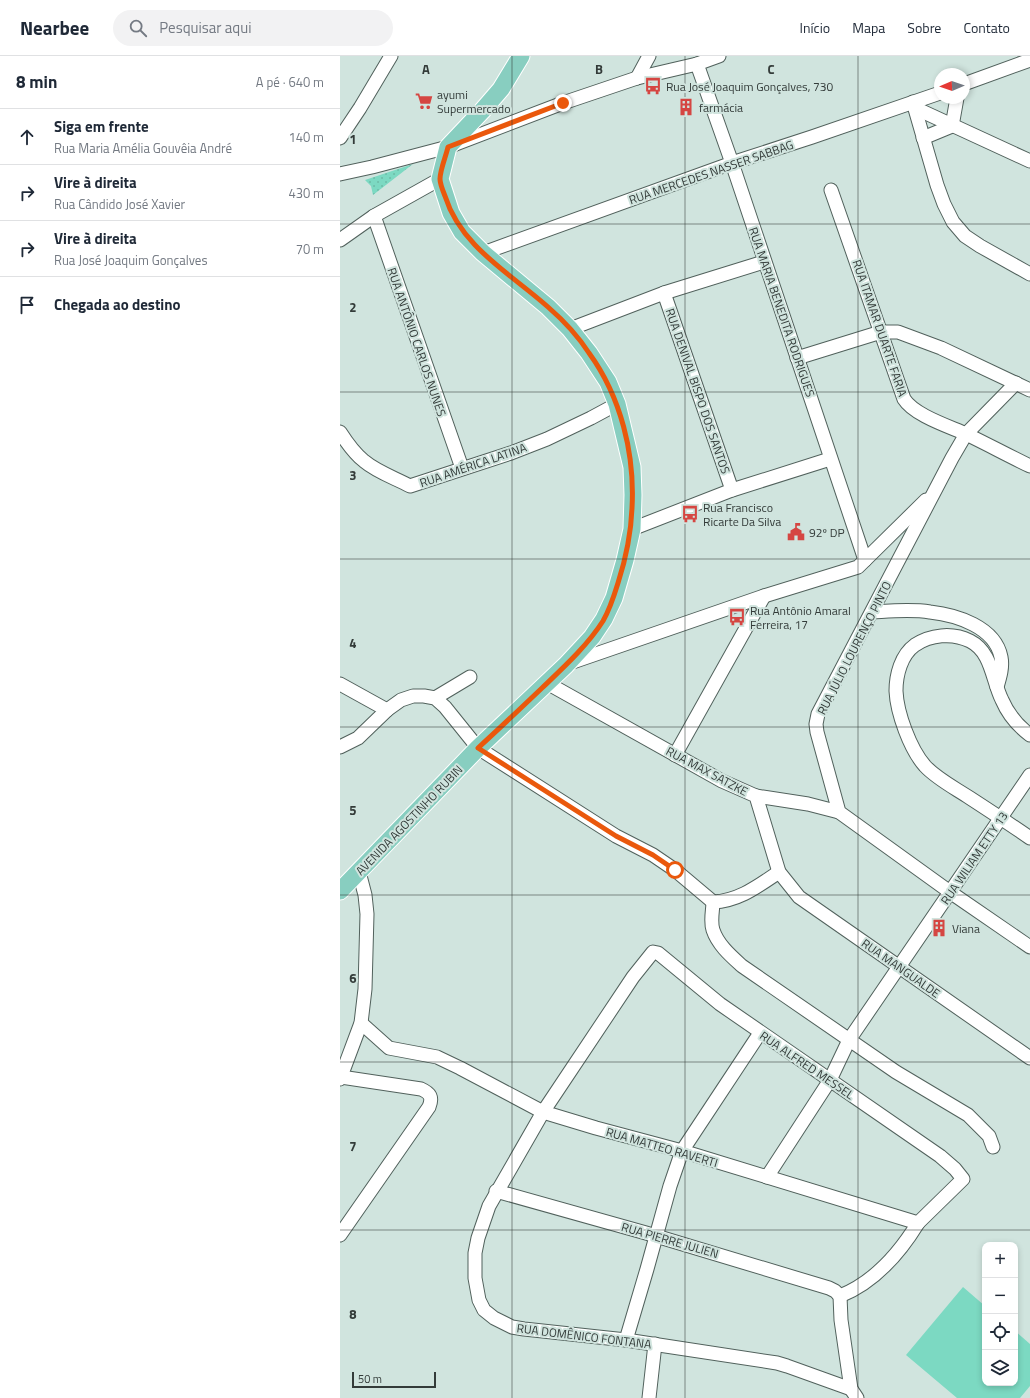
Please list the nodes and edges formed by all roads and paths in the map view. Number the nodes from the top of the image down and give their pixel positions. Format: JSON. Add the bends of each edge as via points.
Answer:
{"nodes":[{"id":1,"x":391,"y":56,"type":"edge"},
{"id":2,"x":521,"y":56,"type":"edge"},
{"id":3,"x":649,"y":56,"type":"edge"},
{"id":4,"x":719,"y":56,"type":"edge"},
{"id":5,"x":1030,"y":60,"type":"edge"},
{"id":6,"x":697,"y":64,"type":"junction"},
{"id":7,"x":638,"y":78,"type":"junction"},
{"id":8,"x":970,"y":82,"type":"edge"},
{"id":9,"x":934,"y":96,"type":"edge"},
{"id":10,"x":956,"y":104,"type":"edge"},
{"id":11,"x":914,"y":105,"type":"junction"},
{"id":12,"x":952,"y":126,"type":"junction"},
{"id":13,"x":340,"y":138,"type":"edge"},
{"id":14,"x":923,"y":138,"type":"junction"},
{"id":15,"x":448,"y":147,"type":"junction"},
{"id":16,"x":1030,"y":161,"type":"edge"},
{"id":17,"x":732,"y":163,"type":"junction"},
{"id":18,"x":340,"y":174,"type":"edge"},
{"id":19,"x":440,"y":179,"type":"junction"},
{"id":20,"x":831,"y":190,"type":"dead end"},
{"id":21,"x":374,"y":216,"type":"junction"},
{"id":22,"x":340,"y":240,"type":"edge"},
{"id":23,"x":483,"y":253,"type":"junction"},
{"id":24,"x":764,"y":262,"type":"junction"},
{"id":25,"x":1030,"y":274,"type":"edge"},
{"id":26,"x":664,"y":293,"type":"junction"},
{"id":27,"x":570,"y":329,"type":"junction"},
{"id":28,"x":881,"y":332,"type":"junction"},
{"id":29,"x":797,"y":358,"type":"junction"},
{"id":30,"x":1016,"y":383,"type":"junction"},
{"id":31,"x":1030,"y":390,"type":"edge"},
{"id":32,"x":617,"y":404,"type":"junction"},
{"id":33,"x":340,"y":432,"type":"edge"},
{"id":34,"x":966,"y":434,"type":"junction"},
{"id":35,"x":830,"y":459,"type":"junction"},
{"id":36,"x":1030,"y":466,"type":"edge"},
{"id":37,"x":462,"y":468,"type":"junction"},
{"id":38,"x":732,"y":490,"type":"junction"},
{"id":39,"x":934,"y":491,"type":"junction"},
{"id":40,"x":632,"y":529,"type":"junction"},
{"id":41,"x":865,"y":560,"type":"junction"},
{"id":42,"x":764,"y":596,"type":"junction"},
{"id":43,"x":872,"y":612,"type":"junction"},
{"id":44,"x":566,"y":665,"type":"junction"},
{"id":45,"x":470,"y":677,"type":"dead end"},
{"id":46,"x":547,"y":683,"type":"junction"},
{"id":47,"x":340,"y":684,"type":"edge"},
{"id":48,"x":997,"y":687,"type":"junction"},
{"id":49,"x":435,"y":698,"type":"junction"},
{"id":50,"x":387,"y":710,"type":"junction"},
{"id":51,"x":1030,"y":735,"type":"edge"},
{"id":52,"x":340,"y":747,"type":"edge"},
{"id":53,"x":478,"y":748,"type":"junction"},
{"id":54,"x":675,"y":755,"type":"junction"},
{"id":55,"x":1030,"y":775,"type":"edge"},
{"id":56,"x":756,"y":796,"type":"junction"},
{"id":57,"x":840,"y":812,"type":"junction"},
{"id":58,"x":1002,"y":818,"type":"junction"},
{"id":59,"x":1030,"y":838,"type":"edge"},
{"id":60,"x":359,"y":872,"type":"junction"},
{"id":61,"x":778,"y":872,"type":"junction"},
{"id":62,"x":340,"y":891,"type":"edge"},
{"id":63,"x":950,"y":892,"type":"junction"},
{"id":64,"x":713,"y":902,"type":"junction"},
{"id":65,"x":1030,"y":947,"type":"edge"},
{"id":66,"x":651,"y":953,"type":"joint"},
{"id":67,"x":900,"y":967,"type":"junction"},
{"id":68,"x":361,"y":1023,"type":"junction"},
{"id":69,"x":760,"y":1033,"type":"junction"},
{"id":70,"x":850,"y":1040,"type":"junction"},
{"id":71,"x":1030,"y":1058,"type":"edge"},
{"id":72,"x":832,"y":1076,"type":"junction"},
{"id":73,"x":340,"y":1078,"type":"edge"},
{"id":74,"x":543,"y":1112,"type":"junction"},
{"id":75,"x":993,"y":1147,"type":"dead end"},
{"id":76,"x":682,"y":1151,"type":"junction"},
{"id":77,"x":767,"y":1177,"type":"junction"},
{"id":78,"x":496,"y":1191,"type":"junction"},
{"id":79,"x":918,"y":1223,"type":"junction"},
{"id":80,"x":340,"y":1235,"type":"edge"},
{"id":81,"x":656,"y":1236,"type":"junction"},
{"id":82,"x":840,"y":1296,"type":"junction"},
{"id":83,"x":626,"y":1340,"type":"junction"},
{"id":84,"x":655,"y":1344,"type":"junction"},
{"id":85,"x":854,"y":1394,"type":"edge"},
{"id":86,"x":649,"y":1398,"type":"edge"}],
"edges":[{"from":1,"to":13,"type":"street"},
{"from":2,"to":15,"type":"main road","via":[[501,89]]},
{"from":3,"to":7,"type":"street"},
{"from":4,"to":6,"type":"street"},
{"from":5,"to":8,"type":"street"},
{"from":6,"to":7,"type":"street"},
{"from":6,"to":17,"type":"street","name":"RUA MARIA BENEDITA RODRIGUES"},
{"from":7,"to":15,"type":"street","via":[[538,112]]},
{"from":9,"to":11,"type":"street","name":"RUA MERCEDES NASSER SABBAG"},
{"from":10,"to":12,"type":"street"},
{"from":11,"to":12,"type":"street"},
{"from":11,"to":14,"type":"street"},
{"from":11,"to":17,"type":"street","name":"RUA MERCEDES NASSER SABBAG"},
{"from":12,"to":14,"type":"street"},
{"from":12,"to":16,"type":"street"},
{"from":14,"to":25,"type":"street","via":[[944,204],[953,222],[965,236]]},
{"from":15,"to":18,"type":"street"},
{"from":15,"to":19,"type":"main road"},
{"from":17,"to":23,"type":"street","name":"RUA MERCEDES NASSER SABBAG"},
{"from":17,"to":24,"type":"street","name":"RUA MARIA BENEDITA RODRIGUES"},
{"from":19,"to":21,"type":"street"},
{"from":19,"to":23,"type":"main road","name":"AVENIDA AGOSTINHO RUBIN","via":[[451,213],[462,232]]},
{"from":20,"to":28,"type":"street","name":"RUA ITAMAR DUARTE FARIA"},
{"from":21,"to":22,"type":"street"},
{"from":21,"to":37,"type":"street","name":"RUA ANTÔNIO CARLOS NUNES"},
{"from":23,"to":27,"type":"main road","name":"AVENIDA AGOSTINHO RUBIN","via":[[548,307]]},
{"from":24,"to":26,"type":"street"},
{"from":24,"to":29,"type":"street","name":"RUA MARIA BENEDITA RODRIGUES"},
{"from":26,"to":27,"type":"street"},
{"from":26,"to":38,"type":"street","name":"RUA DENIVAL BISPO DOS SANTOS"},
{"from":27,"to":32,"type":"main road","name":"AVENIDA AGOSTINHO RUBIN","via":[[600,369]]},
{"from":28,"to":29,"type":"street"},
{"from":28,"to":30,"type":"street","via":[[906,334]]},
{"from":28,"to":34,"type":"street","name":"RUA ITAMAR DUARTE FARIA","via":[[907,405],[937,422]]},
{"from":29,"to":35,"type":"street","name":"RUA MARIA BENEDITA RODRIGUES"},
{"from":30,"to":31,"type":"street"},
{"from":30,"to":34,"type":"street","name":"RUA JÚLIO LOURENÇO PINTO"},
{"from":32,"to":37,"type":"street","name":"RUA AMÉRICA LATINA","via":[[518,450]]},
{"from":32,"to":40,"type":"main road","name":"AVENIDA AGOSTINHO RUBIN","via":[[632,467]]},
{"from":33,"to":37,"type":"street","name":"RUA AMÉRICA LATINA","via":[[364,461],[410,486]]},
{"from":34,"to":36,"type":"street","name":"RUA ITAMAR DUARTE FARIA"},
{"from":34,"to":39,"type":"street","name":"RUA JÚLIO LOURENÇO PINTO"},
{"from":35,"to":38,"type":"street"},
{"from":35,"to":41,"type":"street","name":"RUA MARIA BENEDITA RODRIGUES"},
{"from":38,"to":40,"type":"street"},
{"from":39,"to":41,"type":"street"},
{"from":39,"to":43,"type":"street","name":"RUA JÚLIO LOURENÇO PINTO"},
{"from":40,"to":44,"type":"main road","name":"AVENIDA AGOSTINHO RUBIN","via":[[614,598],[604,619],[592,637]]},
{"from":41,"to":42,"type":"street","via":[[858,567]]},
{"from":42,"to":44,"type":"street"},
{"from":42,"to":54,"type":"street"},
{"from":43,"to":48,"type":"street","via":[[912,610],[947,614],[974,624],[996,644],[1001,656]]},
{"from":43,"to":57,"type":"street","name":"RUA JÚLIO LOURENÇO PINTO","via":[[818,714],[816,724]]},
{"from":44,"to":46,"type":"main road","name":"AVENIDA AGOSTINHO RUBIN"},
{"from":45,"to":49,"type":"street"},
{"from":46,"to":53,"type":"main road","name":"AVENIDA AGOSTINHO RUBIN"},
{"from":46,"to":54,"type":"street","name":"RUA MAX SATZKE"},
{"from":47,"to":50,"type":"street"},
{"from":48,"to":51,"type":"street","via":[[1011,716]]},
{"from":48,"to":58,"type":"street","via":[[987,657],[980,648],[956,636],[939,636],[923,640],[910,649],[901,663],[896,680],[896,699],[912,748],[926,767]]},
{"from":49,"to":50,"type":"street","via":[[413,696],[401,700]]},
{"from":49,"to":53,"type":"street"},
{"from":50,"to":52,"type":"street","via":[[358,738]]},
{"from":53,"to":60,"type":"main road","name":"AVENIDA AGOSTINHO RUBIN"},
{"from":53,"to":64,"type":"street","via":[[616,836],[653,855]]},
{"from":54,"to":56,"type":"street","name":"RUA MAX SATZKE"},
{"from":55,"to":58,"type":"street","name":"RUA WILIAM ETTY 13"},
{"from":56,"to":57,"type":"street"},
{"from":56,"to":61,"type":"street","name":"RUA MAX SATZKE"},
{"from":57,"to":63,"type":"street"},
{"from":58,"to":59,"type":"street"},
{"from":58,"to":63,"type":"street","name":"RUA WILIAM ETTY 13"},
{"from":60,"to":62,"type":"main road","name":"AVENIDA AGOSTINHO RUBIN"},
{"from":60,"to":68,"type":"street","via":[[367,914],[367,962]]},
{"from":61,"to":64,"type":"street","via":[[750,892],[737,898]]},
{"from":61,"to":67,"type":"street","name":"RUA MANGUALDE","via":[[799,897]]},
{"from":63,"to":65,"type":"street"},
{"from":63,"to":67,"type":"street","name":"RUA WILIAM ETTY 13"},
{"from":64,"to":70,"type":"street","via":[[713,929],[727,952],[742,966]]},
{"from":66,"to":69,"type":"street","name":"RUA ALFRED MESSEL","via":[[658,953]]},
{"from":66,"to":74,"type":"street","name":"RUA DOMÊNICO FONTANA"},
{"from":67,"to":70,"type":"street","name":"RUA WILIAM ETTY 13"},
{"from":67,"to":71,"type":"street","name":"RUA MANGUALDE"},
{"from":68,"to":73,"type":"street"},
{"from":68,"to":74,"type":"street","name":"RUA MATTEO RAVERTI","via":[[389,1048],[437,1057]]},
{"from":69,"to":72,"type":"street","name":"RUA ALFRED MESSEL"},
{"from":69,"to":76,"type":"street"},
{"from":70,"to":72,"type":"street","name":"RUA WILIAM ETTY 13"},
{"from":70,"to":75,"type":"street","via":[[896,1072],[968,1115],[989,1136]]},
{"from":72,"to":77,"type":"street","name":"RUA WILIAM ETTY 13"},
{"from":72,"to":79,"type":"street","name":"RUA ALFRED MESSEL","via":[[949,1162],[963,1179]]},
{"from":73,"to":80,"type":"street","via":[[420,1089],[431,1096],[432,1101]]},
{"from":74,"to":76,"type":"street","name":"RUA MATTEO RAVERTI"},
{"from":74,"to":78,"type":"street","name":"RUA DOMÊNICO FONTANA"},
{"from":76,"to":77,"type":"street","name":"RUA MATTEO RAVERTI"},
{"from":76,"to":81,"type":"street"},
{"from":77,"to":79,"type":"street","name":"RUA MATTEO RAVERTI"},
{"from":78,"to":81,"type":"street","name":"RUA PIERRE JULIEN"},
{"from":78,"to":83,"type":"street","name":"RUA DOMÊNICO FONTANA","via":[[475,1253],[476,1289],[484,1310],[512,1327]]},
{"from":79,"to":82,"type":"street","via":[[901,1249],[883,1269]]},
{"from":81,"to":82,"type":"street","name":"RUA PIERRE JULIEN","via":[[829,1288]]},
{"from":81,"to":83,"type":"street"},
{"from":82,"to":85,"type":"street"},
{"from":83,"to":84,"type":"street","name":"RUA DOMÊNICO FONTANA"},
{"from":84,"to":85,"type":"street","name":"RUA DOMÊNICO FONTANA","via":[[777,1363]]},
{"from":84,"to":86,"type":"street"}]}
